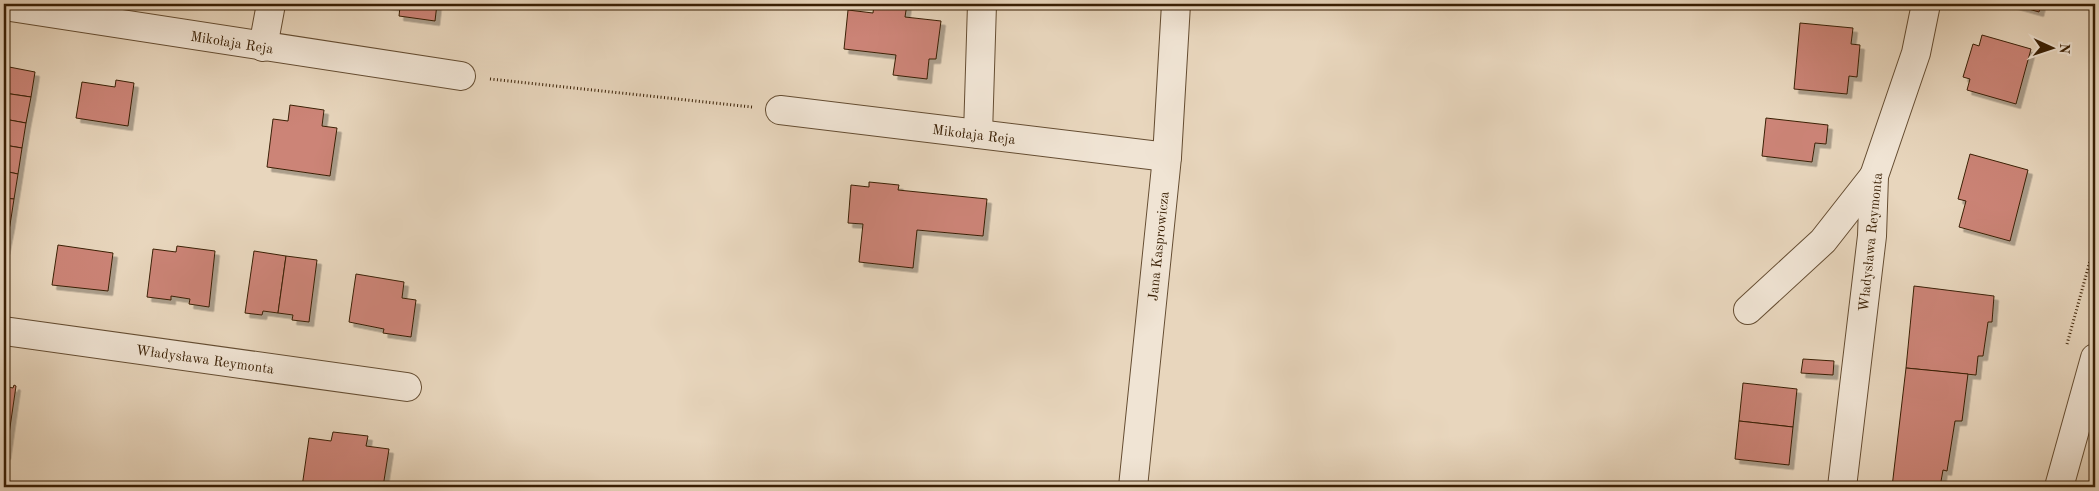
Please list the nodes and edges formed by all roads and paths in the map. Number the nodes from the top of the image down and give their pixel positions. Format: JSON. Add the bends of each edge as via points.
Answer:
{"nodes":[{"id":1,"x":272,"y":4,"type":"edge"},
{"id":2,"x":982,"y":4,"type":"edge"},
{"id":3,"x":1176,"y":4,"type":"edge"},
{"id":4,"x":1926,"y":4,"type":"edge"},
{"id":5,"x":4,"y":6,"type":"edge"},
{"id":6,"x":263,"y":47,"type":"junction"},
{"id":7,"x":461,"y":76,"type":"joint"},
{"id":8,"x":780,"y":110,"type":"joint"},
{"id":9,"x":978,"y":134,"type":"junction"},
{"id":10,"x":1168,"y":157,"type":"junction"},
{"id":11,"x":1874,"y":176,"type":"junction"},
{"id":12,"x":1748,"y":310,"type":"dead end"},
{"id":13,"x":4,"y":331,"type":"edge"},
{"id":14,"x":2095,"y":358,"type":"edge"},
{"id":15,"x":407,"y":386,"type":"dead end"},
{"id":16,"x":1133,"y":487,"type":"edge"},
{"id":17,"x":1842,"y":487,"type":"edge"},
{"id":18,"x":2059,"y":487,"type":"edge"}],
"edges":[{"from":1,"to":6,"type":"street"},
{"from":2,"to":9,"type":"street"},
{"from":3,"to":10,"type":"street","name":"Jana Kasprowicza"},
{"from":4,"to":11,"type":"street","name":"Władysława Reymonta","via":[[1916,53]]},
{"from":5,"to":6,"type":"street","name":"Mikołaja Reja"},
{"from":6,"to":7,"type":"street","name":"Mikołaja Reja"},
{"from":7,"to":8,"type":"path"},
{"from":8,"to":9,"type":"street","name":"Mikołaja Reja"},
{"from":9,"to":10,"type":"street","name":"Mikołaja Reja"},
{"from":10,"to":16,"type":"street","name":"Jana Kasprowicza"},
{"from":11,"to":12,"type":"street","via":[[1823,241]]},
{"from":11,"to":17,"type":"street","name":"Władysława Reymonta","via":[[1872,236]]},
{"from":13,"to":15,"type":"street","name":"Władysława Reymonta"},
{"from":14,"to":18,"type":"street"}]}
